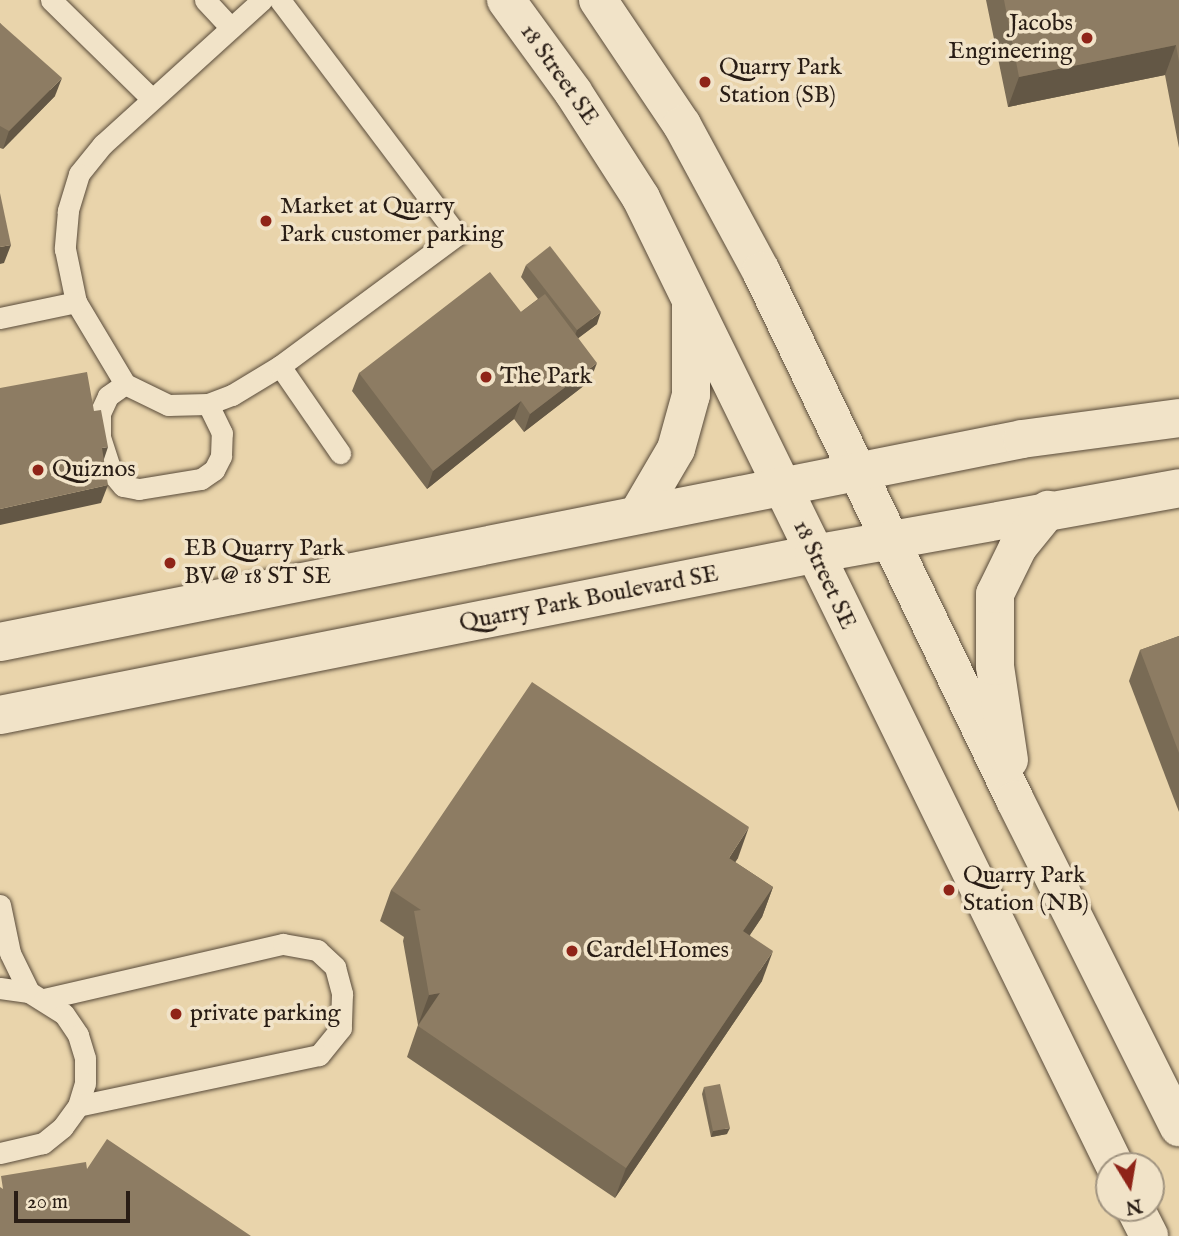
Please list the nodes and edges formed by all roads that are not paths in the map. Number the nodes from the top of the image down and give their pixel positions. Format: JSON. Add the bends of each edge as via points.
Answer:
{"nodes":[{"id":1,"x":51,"y":0,"type":"edge"},
{"id":2,"x":205,"y":0,"type":"edge"},
{"id":3,"x":261,"y":0,"type":"edge"},
{"id":4,"x":280,"y":0,"type":"edge"},
{"id":5,"x":506,"y":0,"type":"edge"},
{"id":6,"x":597,"y":0,"type":"edge"},
{"id":7,"x":231,"y":28,"type":"junction"},
{"id":8,"x":152,"y":99,"type":"junction"},
{"id":9,"x":691,"y":295,"type":"junction"},
{"id":10,"x":76,"y":302,"type":"junction"},
{"id":11,"x":0,"y":318,"type":"edge"},
{"id":12,"x":280,"y":366,"type":"junction"},
{"id":13,"x":125,"y":384,"type":"junction"},
{"id":14,"x":208,"y":404,"type":"junction"},
{"id":15,"x":1179,"y":418,"type":"edge"},
{"id":16,"x":340,"y":453,"type":"dead end"},
{"id":17,"x":858,"y":473,"type":"junction"},
{"id":18,"x":783,"y":486,"type":"junction"},
{"id":19,"x":1179,"y":488,"type":"edge"},
{"id":20,"x":1048,"y":510,"type":"junction"},
{"id":21,"x":638,"y":514,"type":"junction"},
{"id":22,"x":891,"y":540,"type":"junction"},
{"id":23,"x":814,"y":554,"type":"junction"},
{"id":24,"x":0,"y":642,"type":"edge"},
{"id":25,"x":0,"y":715,"type":"edge"},
{"id":26,"x":1015,"y":800,"type":"junction"},
{"id":27,"x":0,"y":905,"type":"edge"},
{"id":28,"x":0,"y":988,"type":"edge"},
{"id":29,"x":37,"y":996,"type":"junction"},
{"id":30,"x":78,"y":1106,"type":"junction"},
{"id":31,"x":1179,"y":1127,"type":"edge"},
{"id":32,"x":1108,"y":1152,"type":"edge"},
{"id":33,"x":0,"y":1153,"type":"edge"}],
"edges":[{"from":1,"to":8,"type":"lane"},
{"from":2,"to":7,"type":"lane"},
{"from":3,"to":7,"type":"lane"},
{"from":4,"to":12,"type":"lane","via":[[457,235]]},
{"from":5,"to":9,"type":"main road","name":"18 Street SE","via":[[573,92],[641,198]]},
{"from":6,"to":17,"type":"main road","via":[[688,137],[761,271]]},
{"from":7,"to":8,"type":"lane"},
{"from":8,"to":10,"type":"lane","via":[[103,144],[79,174],[68,211],[65,249]]},
{"from":9,"to":18,"type":"main road","name":"18 Street SE"},
{"from":9,"to":21,"type":"main road","via":[[691,395],[676,449]]},
{"from":10,"to":11,"type":"lane"},
{"from":10,"to":13,"type":"lane"},
{"from":12,"to":14,"type":"lane"},
{"from":12,"to":16,"type":"lane"},
{"from":13,"to":14,"type":"lane","via":[[168,405]]},
{"from":13,"to":14,"type":"lane","via":[[108,396],[100,413],[100,437],[112,473],[123,486],[139,489],[201,479],[214,470],[222,456],[222,433]]},
{"from":15,"to":17,"type":"main road","via":[[1021,439]]},
{"from":17,"to":18,"type":"main road"},
{"from":17,"to":22,"type":"main road"},
{"from":18,"to":21,"type":"main road"},
{"from":18,"to":23,"type":"main road","name":"18 Street SE"},
{"from":19,"to":20,"type":"main road","name":"Quarry Park Boulevard SE"},
{"from":20,"to":22,"type":"main road","name":"Quarry Park Boulevard SE"},
{"from":20,"to":26,"type":"main road","via":[[1018,547],[995,594],[995,666]]},
{"from":21,"to":24,"type":"main road"},
{"from":22,"to":23,"type":"main road","name":"Quarry Park Boulevard SE"},
{"from":22,"to":26,"type":"main road"},
{"from":23,"to":25,"type":"main road","name":"Quarry Park Boulevard SE"},
{"from":23,"to":32,"type":"main road","name":"18 Street SE"},
{"from":26,"to":31,"type":"main road"},
{"from":27,"to":29,"type":"lane","via":[[10,953]]},
{"from":28,"to":29,"type":"lane"},
{"from":29,"to":30,"type":"lane","via":[[64,1014],[78,1035],[85,1058],[85,1083]]},
{"from":29,"to":30,"type":"lane","via":[[283,944],[317,950],[335,967],[342,994],[341,1028],[319,1055]]},
{"from":30,"to":33,"type":"lane","via":[[63,1127],[43,1143]]}]}
